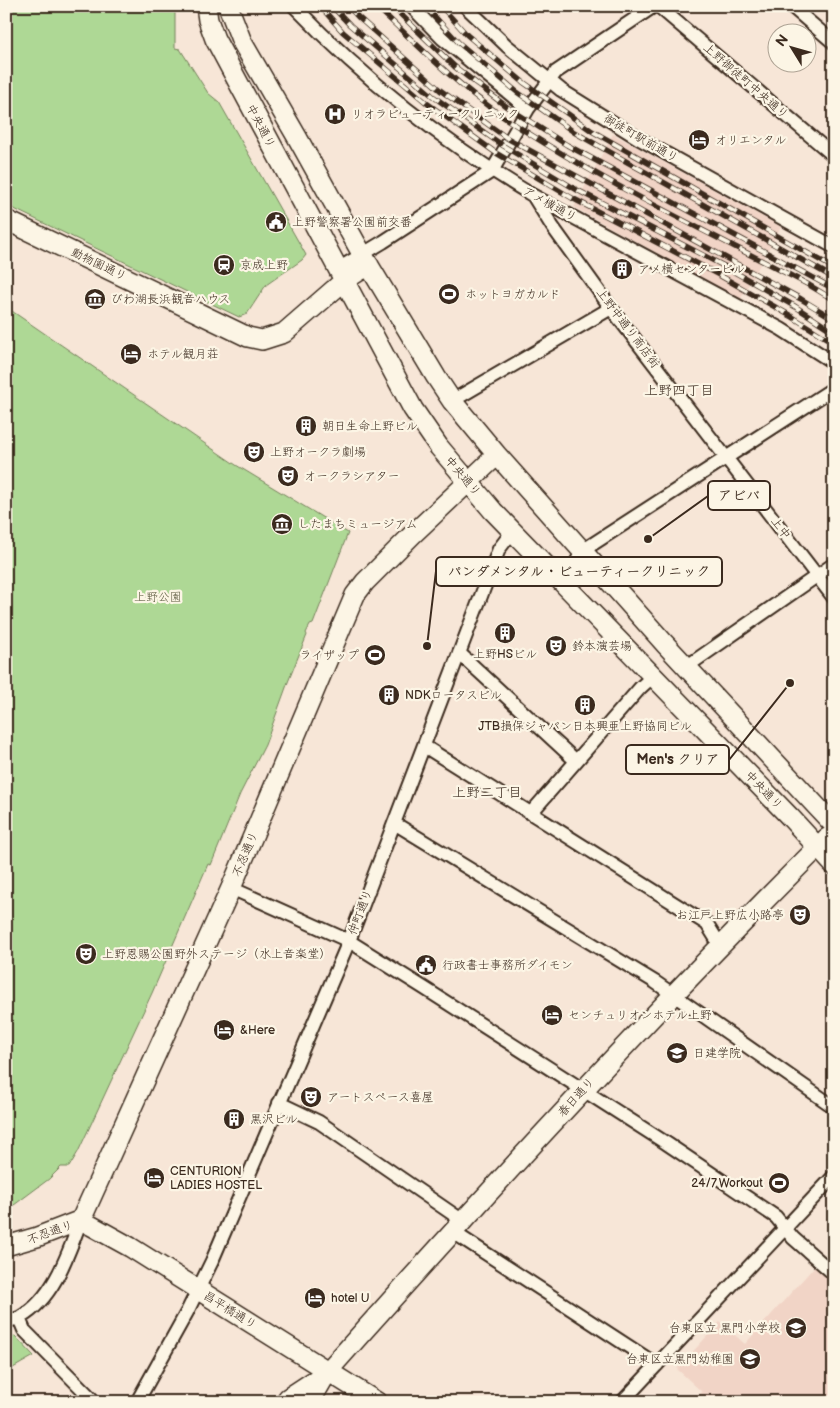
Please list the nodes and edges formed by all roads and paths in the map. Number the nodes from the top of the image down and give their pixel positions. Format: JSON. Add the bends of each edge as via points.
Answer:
{"nodes":[{"id":1,"x":206,"y":6,"type":"edge"},
{"id":2,"x":228,"y":6,"type":"edge"},
{"id":3,"x":294,"y":6,"type":"edge"},
{"id":4,"x":411,"y":6,"type":"edge"},
{"id":5,"x":465,"y":6,"type":"edge"},
{"id":6,"x":654,"y":6,"type":"edge"},
{"id":7,"x":658,"y":6,"type":"edge"},
{"id":8,"x":791,"y":6,"type":"edge"},
{"id":9,"x":834,"y":43,"type":"edge"},
{"id":10,"x":550,"y":81,"type":"junction"},
{"id":11,"x":528,"y":110,"type":"junction"},
{"id":12,"x":834,"y":156,"type":"edge"},
{"id":13,"x":492,"y":171,"type":"junction"},
{"id":14,"x":532,"y":195,"type":"junction"},
{"id":15,"x":6,"y":220,"type":"edge"},
{"id":16,"x":834,"y":247,"type":"edge"},
{"id":17,"x":366,"y":260,"type":"junction"},
{"id":18,"x":342,"y":274,"type":"junction"},
{"id":19,"x":611,"y":308,"type":"junction"},
{"id":20,"x":834,"y":363,"type":"edge"},
{"id":21,"x":834,"y":388,"type":"edge"},
{"id":22,"x":452,"y":401,"type":"junction"},
{"id":23,"x":497,"y":455,"type":"junction"},
{"id":24,"x":728,"y":458,"type":"junction"},
{"id":25,"x":467,"y":482,"type":"junction"},
{"id":26,"x":512,"y":532,"type":"junction"},
{"id":27,"x":582,"y":551,"type":"junction"},
{"id":28,"x":834,"y":564,"type":"edge"},
{"id":29,"x":817,"y":576,"type":"junction"},
{"id":30,"x":564,"y":585,"type":"junction"},
{"id":31,"x":834,"y":598,"type":"edge"},
{"id":32,"x":459,"y":654,"type":"junction"},
{"id":33,"x":686,"y":667,"type":"junction"},
{"id":34,"x":653,"y":676,"type":"junction"},
{"id":35,"x":424,"y":746,"type":"junction"},
{"id":36,"x":575,"y":760,"type":"junction"},
{"id":37,"x":530,"y":812,"type":"junction"},
{"id":38,"x":394,"y":822,"type":"junction"},
{"id":39,"x":834,"y":825,"type":"edge"},
{"id":40,"x":834,"y":831,"type":"edge"},
{"id":41,"x":818,"y":847,"type":"junction"},
{"id":42,"x":834,"y":866,"type":"edge"},
{"id":43,"x":231,"y":888,"type":"junction"},
{"id":44,"x":349,"y":941,"type":"junction"},
{"id":45,"x":720,"y":945,"type":"junction"},
{"id":46,"x":673,"y":995,"type":"junction"},
{"id":47,"x":582,"y":1090,"type":"junction"},
{"id":48,"x":279,"y":1103,"type":"junction"},
{"id":49,"x":834,"y":1107,"type":"edge"},
{"id":50,"x":834,"y":1176,"type":"edge"},
{"id":51,"x":81,"y":1220,"type":"junction"},
{"id":52,"x":458,"y":1226,"type":"junction"},
{"id":53,"x":785,"y":1228,"type":"junction"},
{"id":54,"x":6,"y":1246,"type":"edge"},
{"id":55,"x":834,"y":1274,"type":"edge"},
{"id":56,"x":198,"y":1290,"type":"junction"},
{"id":57,"x":19,"y":1318,"type":"junction"},
{"id":58,"x":6,"y":1320,"type":"edge"},
{"id":59,"x":657,"y":1365,"type":"junction"},
{"id":60,"x":328,"y":1371,"type":"junction"},
{"id":61,"x":95,"y":1402,"type":"edge"},
{"id":62,"x":137,"y":1402,"type":"edge"},
{"id":63,"x":285,"y":1402,"type":"edge"},
{"id":64,"x":310,"y":1402,"type":"edge"},
{"id":65,"x":377,"y":1402,"type":"edge"},
{"id":66,"x":622,"y":1402,"type":"edge"}],
"edges":[{"from":1,"to":18,"type":"main road","name":"中央通り","via":[[215,39]]},
{"from":2,"to":17,"type":"main road","name":"中央通り","via":[[242,42]]},
{"from":3,"to":13,"type":"street","name":"アメ横通り","via":[[411,114]]},
{"from":4,"to":11,"type":"street","via":[[442,38]]},
{"from":5,"to":10,"type":"street","name":"御徒町駅前通り"},
{"from":6,"to":10,"type":"street","via":[[556,72]]},
{"from":7,"to":12,"type":"street","name":"上野御徒町中央通り"},
{"from":8,"to":9,"type":"street"},
{"from":10,"to":11,"type":"street"},
{"from":10,"to":16,"type":"street","name":"御徒町駅前通り","via":[[638,138]]},
{"from":11,"to":13,"type":"street"},
{"from":13,"to":14,"type":"street","name":"アメ横通り"},
{"from":13,"to":17,"type":"street"},
{"from":14,"to":19,"type":"street","name":"上野中通り商店街"},
{"from":14,"to":20,"type":"street","name":"アメ横通り","via":[[781,329]]},
{"from":15,"to":18,"type":"main road","name":"動物園通り","via":[[262,340],[284,333]]},
{"from":17,"to":18,"type":"main road","name":"動物園通り"},
{"from":17,"to":22,"type":"main road","name":"中央通り"},
{"from":18,"to":25,"type":"main road","name":"中央通り","via":[[413,409]]},
{"from":19,"to":22,"type":"street"},
{"from":19,"to":24,"type":"street","name":"上野中通り商店街"},
{"from":21,"to":24,"type":"street"},
{"from":22,"to":23,"type":"main road","name":"中央通り"},
{"from":23,"to":25,"type":"main road","name":"不忍通り"},
{"from":23,"to":27,"type":"main road","name":"中央通り"},
{"from":24,"to":27,"type":"street"},
{"from":24,"to":29,"type":"street","name":"上中"},
{"from":25,"to":26,"type":"main road","name":"中央通り"},
{"from":25,"to":43,"type":"main road","name":"不忍通り","via":[[365,582],[356,595]]},
{"from":26,"to":30,"type":"main road","name":"中央通り"},
{"from":26,"to":32,"type":"street","name":"仲町通り","via":[[499,549]]},
{"from":27,"to":30,"type":"street"},
{"from":27,"to":33,"type":"main road","name":"中央通り"},
{"from":28,"to":29,"type":"street"},
{"from":29,"to":31,"type":"street","name":"上中"},
{"from":29,"to":33,"type":"street"},
{"from":30,"to":34,"type":"main road","name":"中央通り"},
{"from":32,"to":35,"type":"street","name":"仲町通り"},
{"from":32,"to":36,"type":"street"},
{"from":33,"to":39,"type":"main road","name":"中央通り"},
{"from":34,"to":36,"type":"street"},
{"from":34,"to":41,"type":"main road","name":"中央通り"},
{"from":35,"to":37,"type":"street"},
{"from":35,"to":38,"type":"street","name":"仲町通り"},
{"from":36,"to":37,"type":"street"},
{"from":37,"to":45,"type":"street","via":[[707,924]]},
{"from":38,"to":44,"type":"street","name":"仲町通り"},
{"from":38,"to":46,"type":"street"},
{"from":40,"to":41,"type":"main road","name":"春日通り"},
{"from":41,"to":42,"type":"main road","name":"中央通り"},
{"from":41,"to":45,"type":"main road","name":"春日通り"},
{"from":43,"to":44,"type":"street"},
{"from":43,"to":51,"type":"main road","name":"不忍通り"},
{"from":44,"to":47,"type":"street"},
{"from":44,"to":48,"type":"street","name":"仲町通り"},
{"from":45,"to":46,"type":"main road","name":"春日通り"},
{"from":46,"to":47,"type":"main road","name":"春日通り"},
{"from":46,"to":49,"type":"street"},
{"from":47,"to":52,"type":"main road","name":"春日通り"},
{"from":47,"to":53,"type":"street","via":[[776,1217]]},
{"from":48,"to":52,"type":"street","via":[[319,1122]]},
{"from":48,"to":56,"type":"street","name":"仲町通り"},
{"from":50,"to":53,"type":"street"},
{"from":51,"to":54,"type":"main road","name":"不忍通り"},
{"from":51,"to":56,"type":"main road","name":"昌平橋通り"},
{"from":51,"to":57,"type":"street","via":[[61,1268],[44,1296]]},
{"from":52,"to":59,"type":"street"},
{"from":52,"to":60,"type":"main road","name":"春日通り"},
{"from":53,"to":55,"type":"street"},
{"from":53,"to":59,"type":"street"},
{"from":56,"to":60,"type":"main road","name":"昌平橋通り"},
{"from":56,"to":62,"type":"street","name":"仲町通り"},
{"from":57,"to":58,"type":"street"},
{"from":57,"to":61,"type":"street","via":[[24,1330]]},
{"from":59,"to":66,"type":"street"},
{"from":60,"to":63,"type":"main road","name":"春日通り"},
{"from":60,"to":64,"type":"main road","name":"春日通り"},
{"from":60,"to":65,"type":"main road","name":"昌平橋通り"}]}
